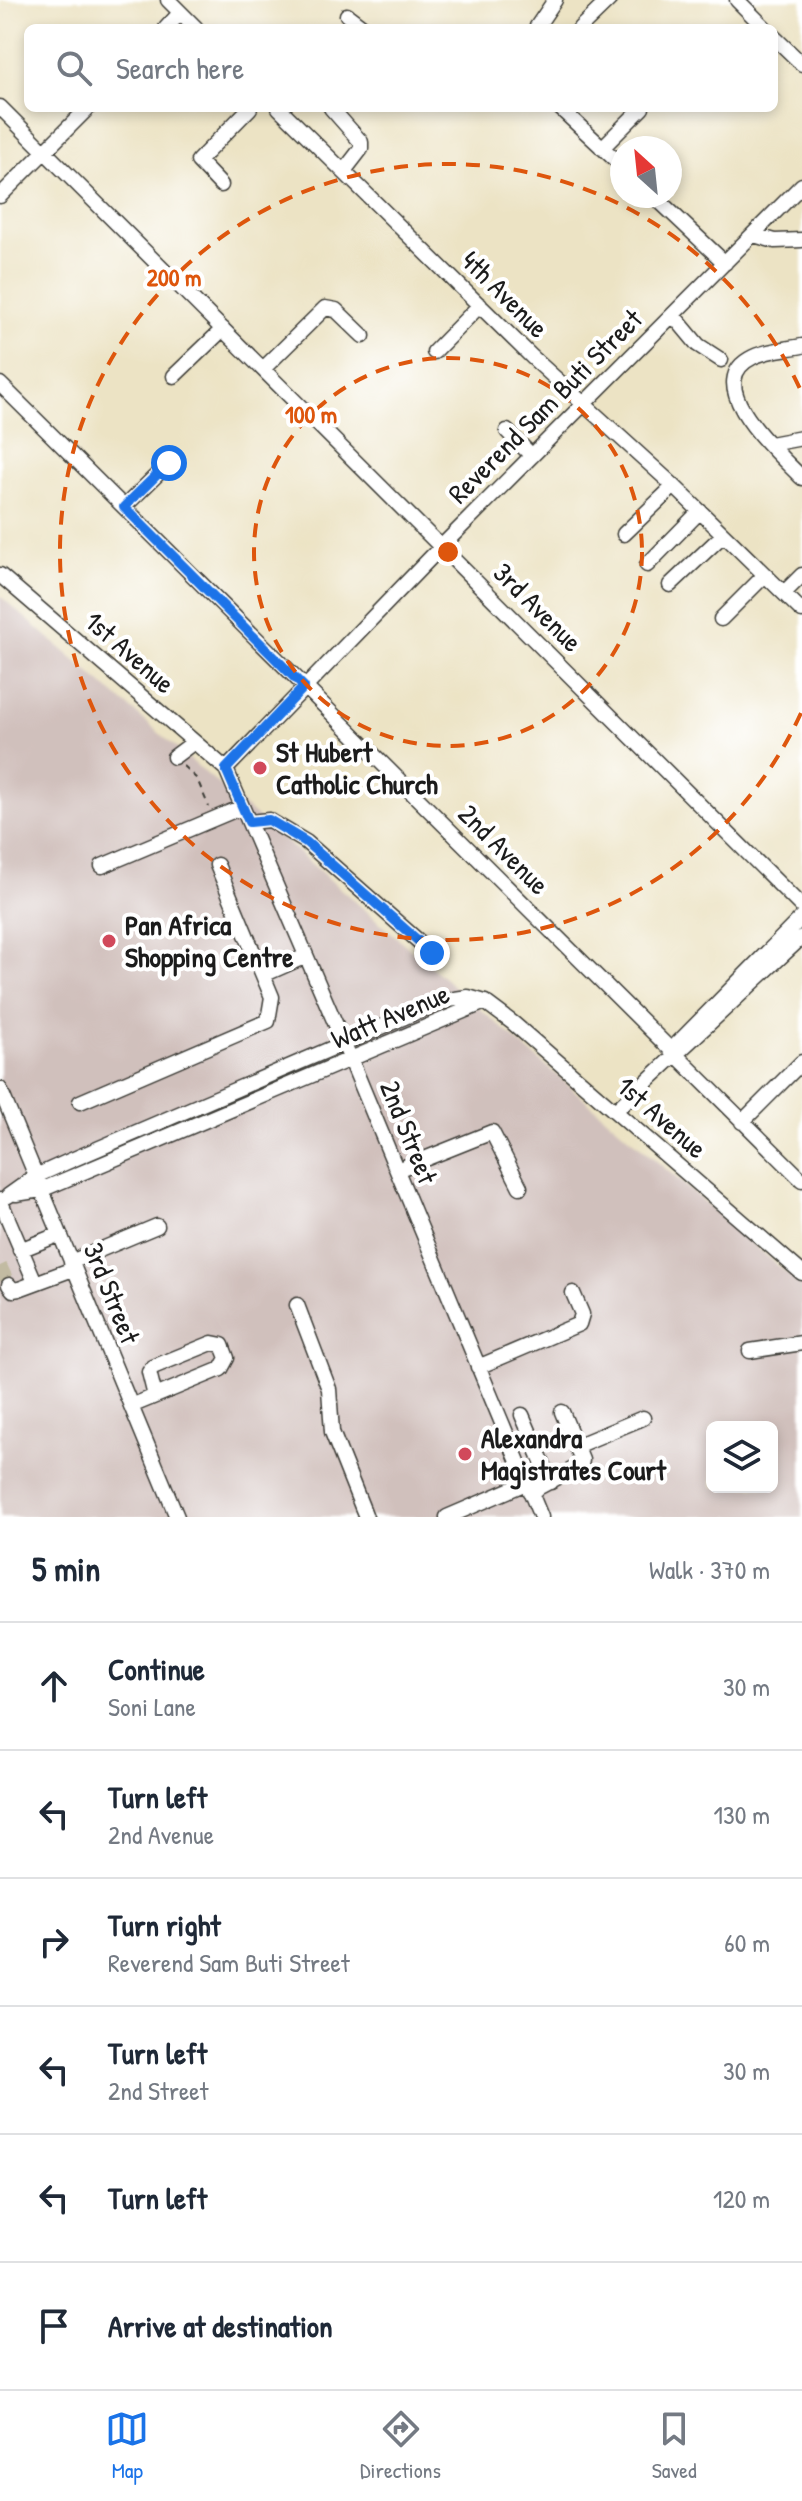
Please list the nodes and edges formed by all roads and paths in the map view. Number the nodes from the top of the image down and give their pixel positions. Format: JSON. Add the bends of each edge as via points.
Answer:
{"nodes":[{"id":1,"x":168,"y":0,"type":"edge"},
{"id":2,"x":555,"y":0,"type":"edge"},
{"id":3,"x":609,"y":0,"type":"edge"},
{"id":4,"x":737,"y":0,"type":"edge"},
{"id":5,"x":180,"y":13,"type":"junction"},
{"id":6,"x":347,"y":15,"type":"dead end"},
{"id":7,"x":170,"y":24,"type":"edge"},
{"id":8,"x":192,"y":24,"type":"edge"},
{"id":9,"x":359,"y":24,"type":"edge"},
{"id":10,"x":539,"y":24,"type":"edge"},
{"id":11,"x":584,"y":24,"type":"edge"},
{"id":12,"x":761,"y":24,"type":"edge"},
{"id":13,"x":778,"y":41,"type":"edge"},
{"id":14,"x":802,"y":64,"type":"edge"},
{"id":15,"x":0,"y":107,"type":"edge"},
{"id":16,"x":84,"y":112,"type":"edge"},
{"id":17,"x":246,"y":112,"type":"edge"},
{"id":18,"x":283,"y":112,"type":"edge"},
{"id":19,"x":335,"y":112,"type":"edge"},
{"id":20,"x":564,"y":112,"type":"edge"},
{"id":21,"x":638,"y":112,"type":"edge"},
{"id":22,"x":602,"y":148,"type":"junction"},
{"id":23,"x":46,"y":152,"type":"junction"},
{"id":24,"x":610,"y":155,"type":"edge"},
{"id":25,"x":344,"y":171,"type":"junction"},
{"id":26,"x":221,"y":185,"type":"dead end"},
{"id":27,"x":802,"y":185,"type":"edge"},
{"id":28,"x":0,"y":196,"type":"edge"},
{"id":29,"x":667,"y":208,"type":"edge"},
{"id":30,"x":754,"y":235,"type":"junction"},
{"id":31,"x":802,"y":240,"type":"edge"},
{"id":32,"x":725,"y":263,"type":"junction"},
{"id":33,"x":480,"y":305,"type":"junction"},
{"id":34,"x":673,"y":315,"type":"junction"},
{"id":35,"x":223,"y":329,"type":"junction"},
{"id":36,"x":363,"y":336,"type":"dead end"},
{"id":37,"x":802,"y":346,"type":"edge"},
{"id":38,"x":434,"y":352,"type":"dead end"},
{"id":39,"x":721,"y":360,"type":"dead end"},
{"id":40,"x":263,"y":369,"type":"junction"},
{"id":41,"x":174,"y":376,"type":"dead end"},
{"id":42,"x":0,"y":384,"type":"edge"},
{"id":43,"x":584,"y":406,"type":"junction"},
{"id":44,"x":507,"y":431,"type":"dead end"},
{"id":45,"x":802,"y":438,"type":"edge"},
{"id":46,"x":770,"y":444,"type":"junction"},
{"id":47,"x":532,"y":456,"type":"junction"},
{"id":48,"x":169,"y":463,"type":"dead end"},
{"id":49,"x":802,"y":478,"type":"edge"},
{"id":50,"x":674,"y":486,"type":"junction"},
{"id":51,"x":124,"y":507,"type":"junction"},
{"id":52,"x":700,"y":511,"type":"junction"},
{"id":53,"x":624,"y":534,"type":"dead end"},
{"id":54,"x":723,"y":535,"type":"junction"},
{"id":55,"x":441,"y":547,"type":"junction"},
{"id":56,"x":647,"y":565,"type":"dead end"},
{"id":57,"x":0,"y":575,"type":"edge"},
{"id":58,"x":765,"y":575,"type":"junction"},
{"id":59,"x":802,"y":575,"type":"edge"},
{"id":60,"x":670,"y":585,"type":"dead end"},
{"id":61,"x":784,"y":593,"type":"junction"},
{"id":62,"x":802,"y":611,"type":"edge"},
{"id":63,"x":721,"y":619,"type":"dead end"},
{"id":64,"x":304,"y":687,"type":"junction"},
{"id":65,"x":194,"y":742,"type":"junction"},
{"id":66,"x":174,"y":757,"type":"joint"},
{"id":67,"x":226,"y":769,"type":"junction"},
{"id":68,"x":242,"y":807,"type":"junction"},
{"id":69,"x":213,"y":819,"type":"junction"},
{"id":70,"x":249,"y":822,"type":"junction"},
{"id":71,"x":217,"y":865,"type":"dead end"},
{"id":72,"x":102,"y":866,"type":"dead end"},
{"id":73,"x":802,"y":907,"type":"edge"},
{"id":74,"x":802,"y":917,"type":"edge"},
{"id":75,"x":802,"y":937,"type":"edge"},
{"id":76,"x":432,"y":953,"type":"dead end"},
{"id":77,"x":306,"y":956,"type":"junction"},
{"id":78,"x":263,"y":975,"type":"junction"},
{"id":79,"x":485,"y":1002,"type":"junction"},
{"id":80,"x":342,"y":1041,"type":"junction"},
{"id":81,"x":673,"y":1054,"type":"junction"},
{"id":82,"x":351,"y":1060,"type":"junction"},
{"id":83,"x":802,"y":1062,"type":"edge"},
{"id":84,"x":0,"y":1089,"type":"edge"},
{"id":85,"x":80,"y":1102,"type":"dead end"},
{"id":86,"x":615,"y":1111,"type":"junction"},
{"id":87,"x":742,"y":1122,"type":"junction"},
{"id":88,"x":397,"y":1170,"type":"junction"},
{"id":89,"x":802,"y":1180,"type":"edge"},
{"id":90,"x":39,"y":1183,"type":"junction"},
{"id":91,"x":520,"y":1187,"type":"dead end"},
{"id":92,"x":3,"y":1198,"type":"edge"},
{"id":93,"x":157,"y":1226,"type":"dead end"},
{"id":94,"x":60,"y":1234,"type":"junction"},
{"id":95,"x":20,"y":1250,"type":"junction"},
{"id":96,"x":72,"y":1265,"type":"junction"},
{"id":97,"x":802,"y":1273,"type":"edge"},
{"id":98,"x":35,"y":1282,"type":"junction"},
{"id":99,"x":9,"y":1285,"type":"dead end"},
{"id":100,"x":573,"y":1293,"type":"dead end"},
{"id":101,"x":297,"y":1305,"type":"dead end"},
{"id":102,"x":802,"y":1343,"type":"edge"},
{"id":103,"x":750,"y":1351,"type":"dead end"},
{"id":104,"x":478,"y":1367,"type":"junction"},
{"id":105,"x":155,"y":1396,"type":"junction"},
{"id":106,"x":131,"y":1406,"type":"junction"},
{"id":107,"x":562,"y":1412,"type":"dead end"},
{"id":108,"x":522,"y":1415,"type":"dead end"},
{"id":109,"x":643,"y":1418,"type":"dead end"},
{"id":110,"x":576,"y":1446,"type":"junction"},
{"id":111,"x":551,"y":1482,"type":"junction"},
{"id":112,"x":528,"y":1487,"type":"junction"},
{"id":113,"x":177,"y":1517,"type":"edge"},
{"id":114,"x":366,"y":1517,"type":"edge"},
{"id":115,"x":447,"y":1517,"type":"edge"},
{"id":116,"x":541,"y":1517,"type":"edge"}],
"edges":[{"from":1,"to":5,"type":"street"},
{"from":2,"to":10,"type":"street"},
{"from":3,"to":11,"type":"street"},
{"from":4,"to":12,"type":"street"},
{"from":5,"to":7,"type":"street"},
{"from":5,"to":8,"type":"street"},
{"from":6,"to":9,"type":"street"},
{"from":13,"to":14,"type":"street"},
{"from":15,"to":23,"type":"street","name":"3rd Avenue"},
{"from":16,"to":23,"type":"street"},
{"from":17,"to":26,"type":"street","via":[[198,161]]},
{"from":18,"to":25,"type":"street","name":"4th Avenue"},
{"from":19,"to":25,"type":"street","via":[[361,142]]},
{"from":20,"to":22,"type":"street"},
{"from":21,"to":22,"type":"street"},
{"from":22,"to":24,"type":"street"},
{"from":23,"to":28,"type":"street"},
{"from":23,"to":35,"type":"street","name":"3rd Avenue"},
{"from":25,"to":33,"type":"street","name":"4th Avenue"},
{"from":27,"to":30,"type":"street","name":"Reverend Sam Buti Street"},
{"from":29,"to":32,"type":"street"},
{"from":30,"to":31,"type":"street"},
{"from":30,"to":32,"type":"street","name":"Reverend Sam Buti Street"},
{"from":32,"to":34,"type":"street","name":"Reverend Sam Buti Street"},
{"from":33,"to":38,"type":"street"},
{"from":33,"to":43,"type":"street","name":"4th Avenue"},
{"from":34,"to":39,"type":"street","via":[[698,345]]},
{"from":34,"to":43,"type":"street","name":"Reverend Sam Buti Street"},
{"from":35,"to":40,"type":"street","name":"3rd Avenue"},
{"from":35,"to":41,"type":"street"},
{"from":36,"to":40,"type":"street","via":[[336,310],[325,308]]},
{"from":37,"to":46,"type":"street","via":[[750,358],[737,374],[742,412]]},
{"from":40,"to":55,"type":"street","name":"3rd Avenue"},
{"from":42,"to":51,"type":"street","name":"2nd Avenue"},
{"from":43,"to":47,"type":"street","name":"Reverend Sam Buti Street"},
{"from":43,"to":50,"type":"street","name":"4th Avenue"},
{"from":44,"to":47,"type":"street"},
{"from":45,"to":46,"type":"street"},
{"from":46,"to":49,"type":"street"},
{"from":47,"to":55,"type":"street","name":"Reverend Sam Buti Street"},
{"from":48,"to":51,"type":"street"},
{"from":50,"to":52,"type":"street","name":"4th Avenue"},
{"from":50,"to":53,"type":"street"},
{"from":51,"to":64,"type":"street","name":"2nd Avenue"},
{"from":52,"to":54,"type":"street","name":"4th Avenue"},
{"from":52,"to":56,"type":"street"},
{"from":54,"to":58,"type":"street","name":"4th Avenue"},
{"from":54,"to":60,"type":"street"},
{"from":55,"to":64,"type":"street","name":"Reverend Sam Buti Street"},
{"from":55,"to":73,"type":"street","name":"3rd Avenue"},
{"from":57,"to":65,"type":"street","name":"1st Avenue"},
{"from":58,"to":61,"type":"street","name":"4th Avenue"},
{"from":58,"to":63,"type":"street"},
{"from":59,"to":61,"type":"street"},
{"from":61,"to":62,"type":"street","name":"4th Avenue"},
{"from":64,"to":67,"type":"street","name":"Reverend Sam Buti Street"},
{"from":64,"to":81,"type":"street","name":"2nd Avenue"},
{"from":65,"to":66,"type":"street"},
{"from":65,"to":67,"type":"street","name":"1st Avenue"},
{"from":66,"to":69,"type":"path","via":[[197,779]]},
{"from":67,"to":68,"type":"street","name":"2nd Street"},
{"from":68,"to":69,"type":"street"},
{"from":68,"to":70,"type":"street","name":"2nd Street"},
{"from":69,"to":72,"type":"street"},
{"from":70,"to":76,"type":"street","via":[[269,820],[306,842]]},
{"from":70,"to":77,"type":"street","name":"2nd Street"},
{"from":71,"to":78,"type":"street"},
{"from":74,"to":81,"type":"street"},
{"from":75,"to":81,"type":"street"},
{"from":77,"to":78,"type":"street"},
{"from":77,"to":80,"type":"street","name":"2nd Street"},
{"from":78,"to":85,"type":"street","via":[[272,997],[268,1021]]},
{"from":79,"to":80,"type":"street","name":"Watt Avenue","via":[[456,997]]},
{"from":79,"to":82,"type":"street","name":"Watt Avenue"},
{"from":79,"to":86,"type":"street","name":"1st Avenue"},
{"from":80,"to":82,"type":"street","name":"2nd Street"},
{"from":80,"to":90,"type":"street","name":"Watt Avenue"},
{"from":81,"to":86,"type":"street"},
{"from":81,"to":87,"type":"street","name":"2nd Avenue"},
{"from":82,"to":88,"type":"street","name":"2nd Street"},
{"from":82,"to":90,"type":"street","name":"Watt Avenue"},
{"from":83,"to":87,"type":"street"},
{"from":84,"to":90,"type":"street","name":"3rd Street"},
{"from":86,"to":97,"type":"street","name":"1st Avenue"},
{"from":87,"to":89,"type":"street","name":"2nd Avenue"},
{"from":88,"to":91,"type":"street","via":[[492,1132]]},
{"from":88,"to":104,"type":"street","name":"2nd Street"},
{"from":90,"to":92,"type":"street","name":"Watt Avenue"},
{"from":90,"to":94,"type":"street","name":"3rd Street"},
{"from":92,"to":95,"type":"street"},
{"from":93,"to":96,"type":"street"},
{"from":94,"to":95,"type":"street"},
{"from":94,"to":96,"type":"street","name":"3rd Street"},
{"from":95,"to":98,"type":"street"},
{"from":96,"to":98,"type":"street"},
{"from":96,"to":106,"type":"street","name":"3rd Street"},
{"from":98,"to":99,"type":"street","via":[[13,1290]]},
{"from":100,"to":104,"type":"street","via":[[582,1314],[579,1324]]},
{"from":101,"to":114,"type":"street","via":[[329,1389],[332,1432]]},
{"from":102,"to":103,"type":"street"},
{"from":104,"to":112,"type":"street","name":"2nd Street"},
{"from":105,"to":105,"type":"street","via":[[221,1369],[227,1358],[222,1345],[212,1343],[153,1367],[149,1379]]},
{"from":105,"to":106,"type":"street"},
{"from":106,"to":113,"type":"street","name":"3rd Street"},
{"from":107,"to":110,"type":"street"},
{"from":108,"to":111,"type":"street"},
{"from":109,"to":110,"type":"street"},
{"from":110,"to":111,"type":"street","via":[[581,1465]]},
{"from":111,"to":112,"type":"street"},
{"from":112,"to":115,"type":"street"},
{"from":112,"to":116,"type":"street","name":"2nd Street"}]}
